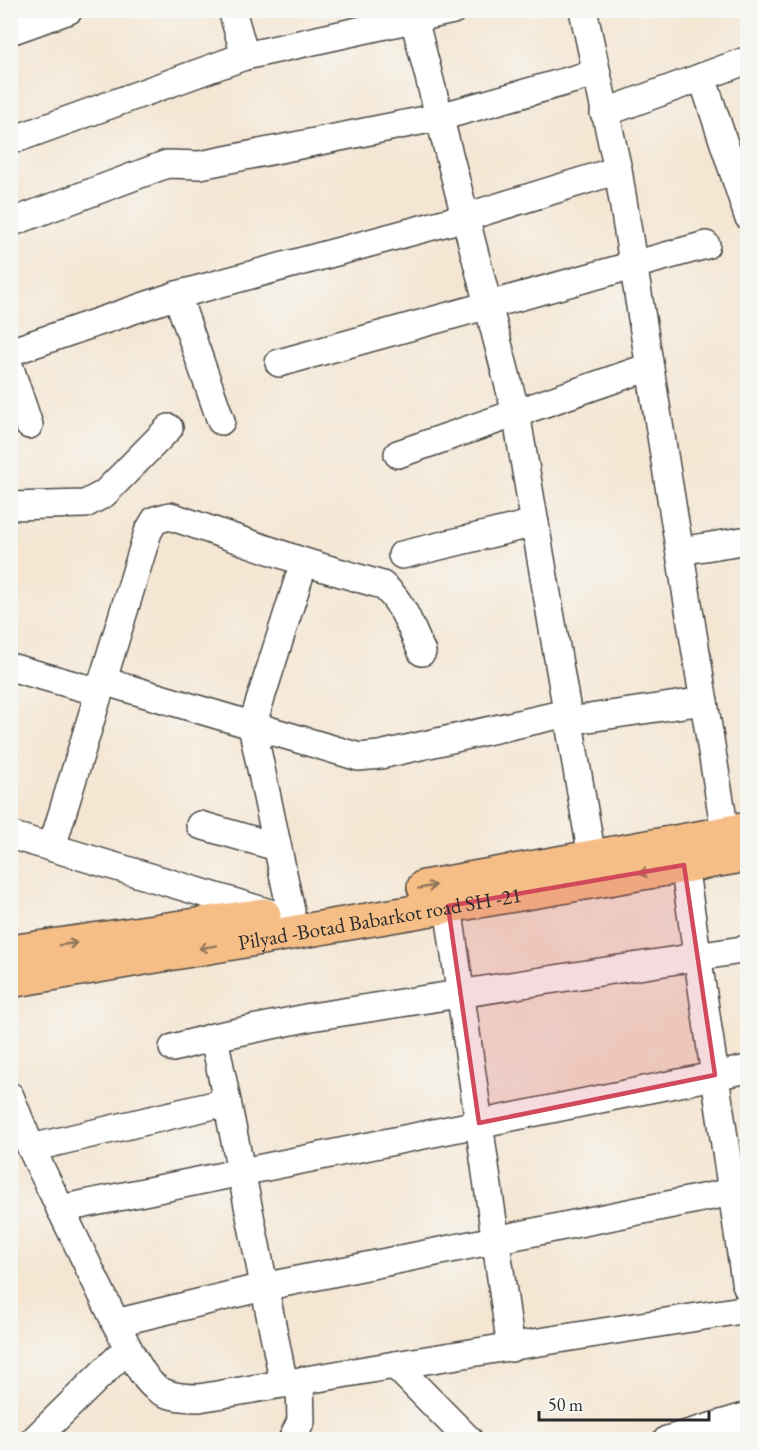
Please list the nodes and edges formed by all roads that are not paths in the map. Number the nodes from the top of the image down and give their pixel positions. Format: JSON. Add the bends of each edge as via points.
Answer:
{"nodes":[{"id":1,"x":69,"y":10,"type":"edge"},
{"id":2,"x":232,"y":10,"type":"edge"},
{"id":3,"x":453,"y":10,"type":"edge"},
{"id":4,"x":583,"y":10,"type":"edge"},
{"id":5,"x":380,"y":18,"type":"edge"},
{"id":6,"x":414,"y":19,"type":"junction"},
{"id":7,"x":10,"y":31,"type":"edge"},
{"id":8,"x":245,"y":56,"type":"junction"},
{"id":9,"x":747,"y":60,"type":"edge"},
{"id":10,"x":596,"y":73,"type":"junction"},
{"id":11,"x":702,"y":77,"type":"junction"},
{"id":12,"x":604,"y":113,"type":"junction"},
{"id":13,"x":440,"y":117,"type":"junction"},
{"id":14,"x":11,"y":140,"type":"edge"},
{"id":15,"x":618,"y":170,"type":"junction"},
{"id":16,"x":747,"y":216,"type":"edge"},
{"id":17,"x":466,"y":217,"type":"junction"},
{"id":18,"x":10,"y":224,"type":"edge"},
{"id":19,"x":706,"y":245,"type":"dead end"},
{"id":20,"x":633,"y":265,"type":"junction"},
{"id":21,"x":177,"y":295,"type":"junction"},
{"id":22,"x":488,"y":305,"type":"junction"},
{"id":23,"x":10,"y":352,"type":"edge"},
{"id":24,"x":279,"y":363,"type":"dead end"},
{"id":25,"x":649,"y":367,"type":"junction"},
{"id":26,"x":10,"y":369,"type":"edge"},
{"id":27,"x":516,"y":413,"type":"junction"},
{"id":28,"x":221,"y":422,"type":"dead end"},
{"id":29,"x":29,"y":425,"type":"dead end"},
{"id":30,"x":169,"y":428,"type":"dead end"},
{"id":31,"x":398,"y":454,"type":"dead end"},
{"id":32,"x":10,"y":506,"type":"edge"},
{"id":33,"x":535,"y":523,"type":"junction"},
{"id":34,"x":747,"y":540,"type":"edge"},
{"id":35,"x":680,"y":551,"type":"junction"},
{"id":36,"x":402,"y":555,"type":"dead end"},
{"id":37,"x":304,"y":562,"type":"junction"},
{"id":38,"x":422,"y":652,"type":"dead end"},
{"id":39,"x":10,"y":667,"type":"edge"},
{"id":40,"x":101,"y":686,"type":"junction"},
{"id":41,"x":704,"y":701,"type":"junction"},
{"id":42,"x":568,"y":717,"type":"junction"},
{"id":43,"x":252,"y":726,"type":"junction"},
{"id":44,"x":200,"y":825,"type":"dead end"},
{"id":45,"x":10,"y":835,"type":"edge"},
{"id":46,"x":740,"y":839,"type":"edge"},
{"id":47,"x":52,"y":847,"type":"junction"},
{"id":48,"x":278,"y":847,"type":"junction"},
{"id":49,"x":592,"y":857,"type":"junction"},
{"id":50,"x":684,"y":866,"type":"junction"},
{"id":51,"x":448,"y":906,"type":"junction"},
{"id":52,"x":282,"y":913,"type":"junction"},
{"id":53,"x":170,"y":941,"type":"junction"},
{"id":54,"x":747,"y":949,"type":"edge"},
{"id":55,"x":10,"y":952,"type":"edge"},
{"id":56,"x":697,"y":958,"type":"junction"},
{"id":57,"x":11,"y":981,"type":"edge"},
{"id":58,"x":460,"y":994,"type":"junction"},
{"id":59,"x":214,"y":1037,"type":"junction"},
{"id":60,"x":173,"y":1048,"type":"dead end"},
{"id":61,"x":747,"y":1069,"type":"edge"},
{"id":62,"x":715,"y":1075,"type":"junction"},
{"id":63,"x":10,"y":1096,"type":"edge"},
{"id":64,"x":226,"y":1102,"type":"junction"},
{"id":65,"x":479,"y":1123,"type":"junction"},
{"id":66,"x":31,"y":1148,"type":"junction"},
{"id":67,"x":240,"y":1171,"type":"junction"},
{"id":68,"x":738,"y":1202,"type":"edge"},
{"id":69,"x":60,"y":1209,"type":"junction"},
{"id":70,"x":496,"y":1241,"type":"junction"},
{"id":71,"x":264,"y":1287,"type":"junction"},
{"id":72,"x":747,"y":1289,"type":"edge"},
{"id":73,"x":747,"y":1309,"type":"edge"},
{"id":74,"x":115,"y":1323,"type":"junction"},
{"id":75,"x":128,"y":1348,"type":"junction"},
{"id":76,"x":511,"y":1348,"type":"junction"},
{"id":77,"x":395,"y":1365,"type":"junction"},
{"id":78,"x":292,"y":1383,"type":"junction"},
{"id":79,"x":747,"y":1416,"type":"edge"},
{"id":80,"x":695,"y":1436,"type":"edge"},
{"id":81,"x":34,"y":1440,"type":"edge"},
{"id":82,"x":292,"y":1440,"type":"edge"},
{"id":83,"x":469,"y":1440,"type":"edge"},
{"id":84,"x":667,"y":1440,"type":"edge"}],
"edges":[{"from":1,"to":7,"type":"street"},
{"from":2,"to":8,"type":"street"},
{"from":3,"to":6,"type":"street"},
{"from":4,"to":10,"type":"street"},
{"from":5,"to":6,"type":"street"},
{"from":5,"to":8,"type":"street"},
{"from":6,"to":13,"type":"street"},
{"from":8,"to":14,"type":"street"},
{"from":9,"to":11,"type":"street"},
{"from":10,"to":12,"type":"street"},
{"from":10,"to":13,"type":"street"},
{"from":11,"to":12,"type":"street"},
{"from":11,"to":16,"type":"street"},
{"from":12,"to":15,"type":"street"},
{"from":13,"to":17,"type":"street"},
{"from":13,"to":18,"type":"street","via":[[200,165],[167,164]]},
{"from":15,"to":17,"type":"street"},
{"from":15,"to":20,"type":"street"},
{"from":17,"to":21,"type":"street"},
{"from":17,"to":22,"type":"street"},
{"from":19,"to":20,"type":"street"},
{"from":20,"to":22,"type":"street"},
{"from":20,"to":25,"type":"street"},
{"from":21,"to":23,"type":"street"},
{"from":21,"to":28,"type":"street"},
{"from":22,"to":24,"type":"street"},
{"from":22,"to":27,"type":"street"},
{"from":25,"to":27,"type":"street"},
{"from":25,"to":35,"type":"street"},
{"from":26,"to":29,"type":"street"},
{"from":27,"to":31,"type":"street"},
{"from":27,"to":33,"type":"street"},
{"from":30,"to":32,"type":"street","via":[[95,500],[85,504]]},
{"from":33,"to":36,"type":"street"},
{"from":33,"to":42,"type":"street"},
{"from":34,"to":35,"type":"street"},
{"from":35,"to":41,"type":"street"},
{"from":37,"to":38,"type":"street","via":[[382,585],[398,602]]},
{"from":37,"to":40,"type":"street","via":[[170,516],[155,520]]},
{"from":37,"to":43,"type":"street"},
{"from":39,"to":40,"type":"street"},
{"from":40,"to":43,"type":"street"},
{"from":40,"to":47,"type":"street"},
{"from":41,"to":42,"type":"street"},
{"from":41,"to":46,"type":"street"},
{"from":42,"to":43,"type":"street","via":[[359,757]]},
{"from":42,"to":49,"type":"street"},
{"from":43,"to":48,"type":"street"},
{"from":44,"to":48,"type":"street"},
{"from":45,"to":47,"type":"street"},
{"from":46,"to":49,"type":"main road","name":"Pilyad -Botad Babarkot road SH -21"},
{"from":46,"to":50,"type":"main road","name":"Pilyad -Botad Babarkot road SH -21"},
{"from":47,"to":52,"type":"street"},
{"from":48,"to":52,"type":"street"},
{"from":52,"to":49,"type":"main road","name":"Pilyad -Botad Babarkot road SH -21","one_way":true},
{"from":50,"to":51,"type":"main road","name":"Pilyad -Botad Babarkot road SH -21","one_way":true},
{"from":50,"to":56,"type":"street"},
{"from":51,"to":53,"type":"main road","name":"Pilyad -Botad Babarkot road SH -21","one_way":true},
{"from":51,"to":58,"type":"street"},
{"from":52,"to":53,"type":"main road","name":"Pilyad -Botad Babarkot road SH -21"},
{"from":55,"to":53,"type":"main road","name":"Pilyad -Botad Babarkot road SH -21","one_way":true},
{"from":53,"to":57,"type":"main road","name":"Pilyad -Botad Babarkot road SH -21"},
{"from":54,"to":56,"type":"street"},
{"from":56,"to":58,"type":"street"},
{"from":56,"to":62,"type":"street"},
{"from":58,"to":59,"type":"street"},
{"from":58,"to":65,"type":"street"},
{"from":59,"to":60,"type":"street"},
{"from":59,"to":64,"type":"street"},
{"from":61,"to":62,"type":"street"},
{"from":62,"to":65,"type":"street"},
{"from":62,"to":68,"type":"street"},
{"from":63,"to":66,"type":"street"},
{"from":64,"to":66,"type":"street"},
{"from":64,"to":67,"type":"street"},
{"from":65,"to":67,"type":"street"},
{"from":65,"to":70,"type":"street"},
{"from":66,"to":69,"type":"street"},
{"from":67,"to":69,"type":"street"},
{"from":67,"to":71,"type":"street"},
{"from":68,"to":70,"type":"street"},
{"from":68,"to":72,"type":"street"},
{"from":69,"to":74,"type":"street"},
{"from":70,"to":71,"type":"street"},
{"from":70,"to":76,"type":"street"},
{"from":71,"to":74,"type":"street"},
{"from":71,"to":78,"type":"street"},
{"from":73,"to":76,"type":"street"},
{"from":74,"to":75,"type":"street"},
{"from":75,"to":78,"type":"street","via":[[144,1378],[167,1395],[199,1398]]},
{"from":75,"to":81,"type":"street"},
{"from":76,"to":77,"type":"street"},
{"from":77,"to":78,"type":"street"},
{"from":77,"to":83,"type":"street"},
{"from":78,"to":82,"type":"street","via":[[301,1421]]},
{"from":79,"to":80,"type":"street"},
{"from":80,"to":84,"type":"street"}]}
